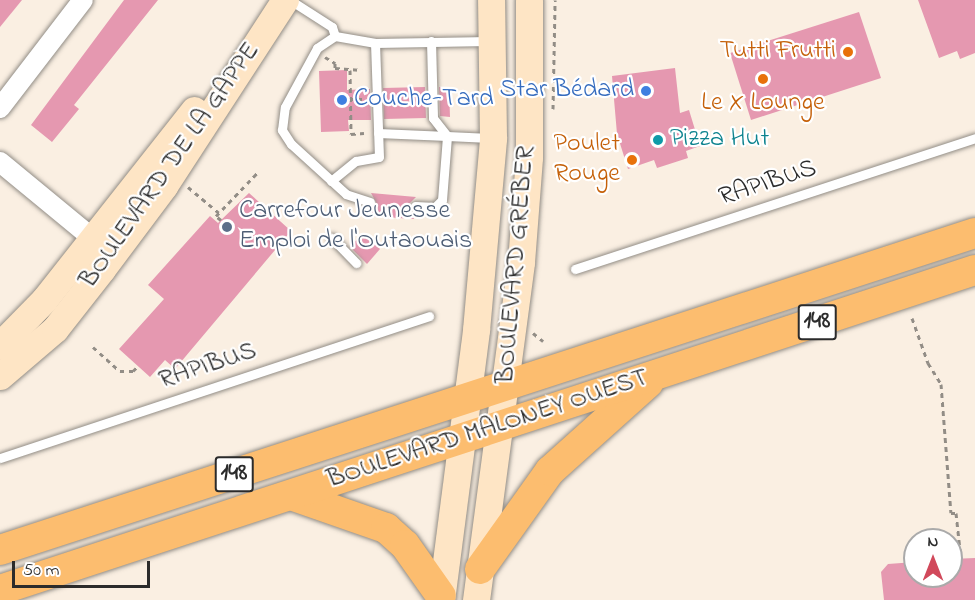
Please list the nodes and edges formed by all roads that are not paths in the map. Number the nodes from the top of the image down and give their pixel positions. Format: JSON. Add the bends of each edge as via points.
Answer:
{"nodes":[{"id":1,"x":83,"y":0,"type":"edge"},
{"id":2,"x":280,"y":0,"type":"edge"},
{"id":3,"x":285,"y":0,"type":"edge"},
{"id":4,"x":290,"y":0,"type":"edge"},
{"id":5,"x":491,"y":0,"type":"edge"},
{"id":6,"x":528,"y":0,"type":"edge"},
{"id":7,"x":335,"y":36,"type":"junction"},
{"id":8,"x":431,"y":41,"type":"junction"},
{"id":9,"x":492,"y":41,"type":"junction"},
{"id":10,"x":375,"y":43,"type":"junction"},
{"id":11,"x":0,"y":108,"type":"edge"},
{"id":12,"x":378,"y":133,"type":"junction"},
{"id":13,"x":447,"y":136,"type":"junction"},
{"id":14,"x":493,"y":138,"type":"junction"},
{"id":15,"x":975,"y":138,"type":"edge"},
{"id":16,"x":0,"y":162,"type":"edge"},
{"id":17,"x":331,"y":181,"type":"junction"},
{"id":18,"x":370,"y":202,"type":"dead end"},
{"id":19,"x":415,"y":206,"type":"dead end"},
{"id":20,"x":975,"y":233,"type":"edge"},
{"id":21,"x":332,"y":238,"type":"dead end"},
{"id":22,"x":103,"y":246,"type":"junction"},
{"id":23,"x":356,"y":263,"type":"dead end"},
{"id":24,"x":575,"y":269,"type":"dead end"},
{"id":25,"x":975,"y":270,"type":"edge"},
{"id":26,"x":429,"y":316,"type":"dead end"},
{"id":27,"x":0,"y":345,"type":"edge"},
{"id":28,"x":658,"y":374,"type":"junction"},
{"id":29,"x":0,"y":376,"type":"edge"},
{"id":30,"x":506,"y":386,"type":"junction"},
{"id":31,"x":468,"y":398,"type":"junction"},
{"id":32,"x":500,"y":426,"type":"junction"},
{"id":33,"x":463,"y":439,"type":"junction"},
{"id":34,"x":0,"y":458,"type":"edge"},
{"id":35,"x":291,"y":495,"type":"junction"},
{"id":36,"x":0,"y":550,"type":"edge"},
{"id":37,"x":480,"y":569,"type":"junction"},
{"id":38,"x":0,"y":590,"type":"edge"},
{"id":39,"x":441,"y":598,"type":"edge"},
{"id":40,"x":476,"y":600,"type":"edge"}],
"edges":[{"from":1,"to":11,"type":"street"},
{"from":2,"to":22,"type":"main road","name":"BOULEVARD DE LA GAPPE"},
{"from":3,"to":22,"type":"main road","name":"BOULEVARD DE LA GAPPE","via":[[164,186]]},
{"from":4,"to":7,"type":"lane","via":[[332,27]]},
{"from":5,"to":9,"type":"main road","name":"BOULEVARD GRÉBER"},
{"from":6,"to":30,"type":"main road","name":"BOULEVARD GRÉBER","via":[[528,180]]},
{"from":7,"to":10,"type":"lane"},
{"from":7,"to":17,"type":"lane","via":[[317,48],[281,119],[288,140]]},
{"from":8,"to":9,"type":"lane"},
{"from":8,"to":10,"type":"lane"},
{"from":8,"to":13,"type":"lane","via":[[433,118]]},
{"from":9,"to":14,"type":"main road","name":"BOULEVARD GRÉBER"},
{"from":10,"to":12,"type":"lane"},
{"from":12,"to":13,"type":"lane"},
{"from":12,"to":17,"type":"lane","via":[[378,157],[356,161]]},
{"from":13,"to":14,"type":"lane"},
{"from":13,"to":19,"type":"lane","via":[[441,203]]},
{"from":14,"to":31,"type":"main road","name":"BOULEVARD GRÉBER"},
{"from":15,"to":24,"type":"lane","name":"RAPIBUS"},
{"from":16,"to":22,"type":"street"},
{"from":17,"to":18,"type":"lane","via":[[350,197]]},
{"from":20,"to":30,"type":"main road","name":"BOULEVARD MALONEY OUEST","number":"148"},
{"from":21,"to":23,"type":"lane"},
{"from":22,"to":27,"type":"main road","name":"BOULEVARD DE LA GAPPE"},
{"from":22,"to":29,"type":"main road","name":"BOULEVARD DE LA GAPPE","via":[[55,329]]},
{"from":25,"to":28,"type":"main road","name":"BOULEVARD MALONEY OUEST","number":"148"},
{"from":26,"to":34,"type":"lane","name":"RAPIBUS"},
{"from":28,"to":32,"type":"main road","name":"BOULEVARD MALONEY OUEST","number":"148"},
{"from":28,"to":37,"type":"main road","via":[[550,471]]},
{"from":30,"to":31,"type":"main road","name":"BOULEVARD MALONEY OUEST","number":"148"},
{"from":30,"to":32,"type":"main road","name":"BOULEVARD GRÉBER"},
{"from":31,"to":33,"type":"main road","name":"BOULEVARD GRÉBER"},
{"from":31,"to":36,"type":"main road","name":"BOULEVARD MALONEY OUEST","number":"148"},
{"from":32,"to":33,"type":"main road","name":"BOULEVARD MALONEY OUEST","number":"148"},
{"from":32,"to":37,"type":"main road","name":"BOULEVARD GRÉBER"},
{"from":33,"to":35,"type":"main road","name":"BOULEVARD MALONEY OUEST","number":"148"},
{"from":33,"to":39,"type":"main road","name":"BOULEVARD GRÉBER"},
{"from":35,"to":38,"type":"main road","name":"BOULEVARD MALONEY OUEST","number":"148"},
{"from":35,"to":39,"type":"main road","via":[[386,528],[405,545]]},
{"from":37,"to":40,"type":"main road","name":"BOULEVARD GRÉBER"}]}
